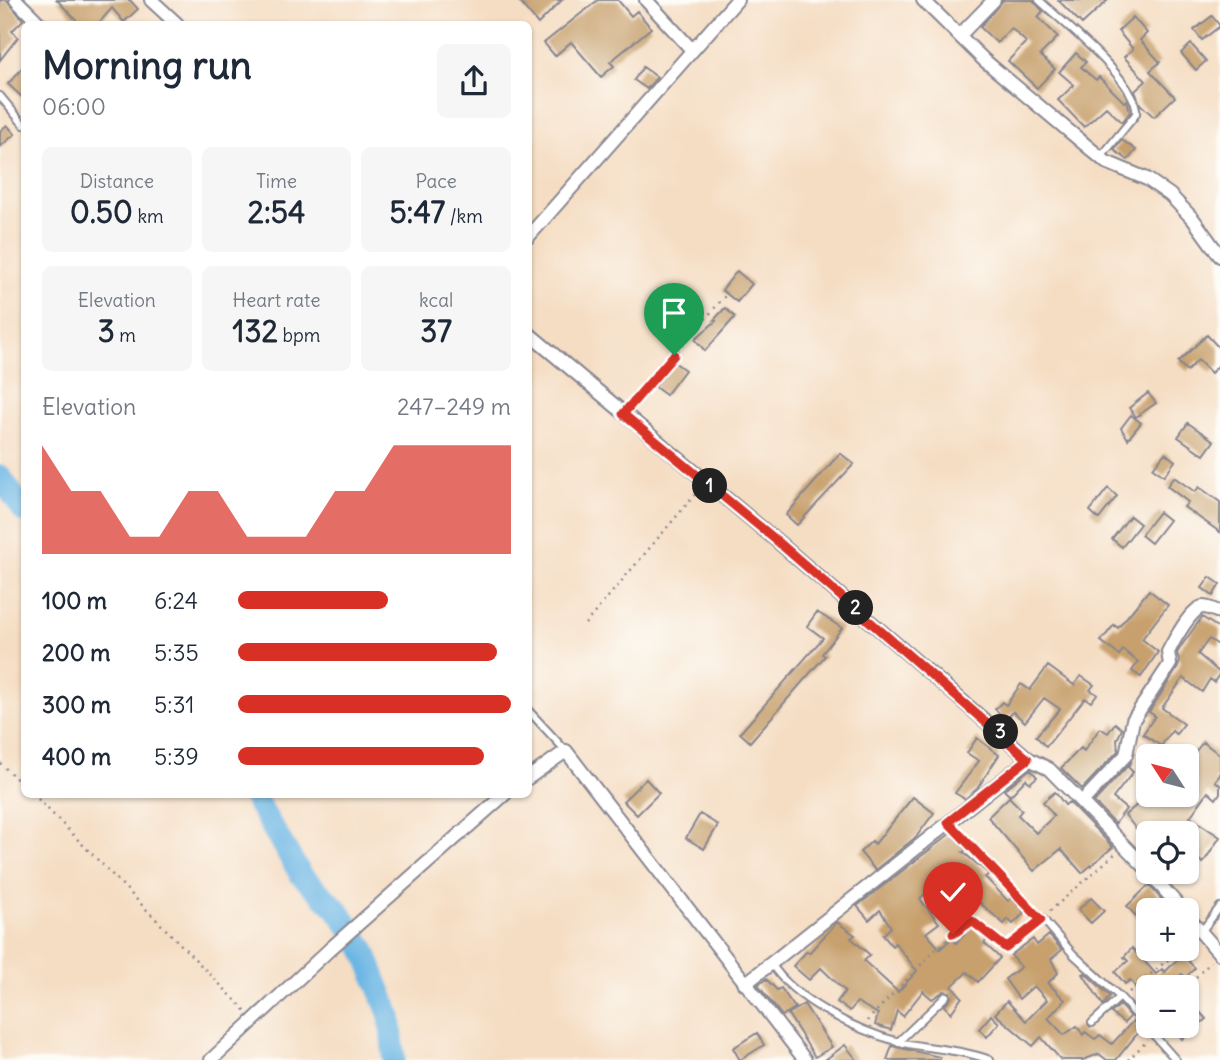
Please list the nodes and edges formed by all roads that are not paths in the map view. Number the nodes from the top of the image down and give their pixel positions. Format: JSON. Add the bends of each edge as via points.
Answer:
{"nodes":[{"id":1,"x":16,"y":0,"type":"edge"},
{"id":2,"x":151,"y":0,"type":"edge"},
{"id":3,"x":646,"y":0,"type":"edge"},
{"id":4,"x":737,"y":0,"type":"edge"},
{"id":5,"x":923,"y":0,"type":"edge"},
{"id":6,"x":994,"y":0,"type":"edge"},
{"id":7,"x":1039,"y":0,"type":"edge"},
{"id":8,"x":37,"y":21,"type":"edge"},
{"id":9,"x":173,"y":21,"type":"edge"},
{"id":10,"x":960,"y":35,"type":"junction"},
{"id":11,"x":692,"y":50,"type":"junction"},
{"id":12,"x":0,"y":96,"type":"edge"},
{"id":13,"x":21,"y":121,"type":"edge"},
{"id":14,"x":1101,"y":157,"type":"junction"},
{"id":15,"x":532,"y":232,"type":"edge"},
{"id":16,"x":1220,"y":256,"type":"edge"},
{"id":17,"x":532,"y":336,"type":"edge"},
{"id":18,"x":1220,"y":612,"type":"edge"},
{"id":19,"x":532,"y":714,"type":"edge"},
{"id":20,"x":566,"y":751,"type":"junction"},
{"id":21,"x":1028,"y":759,"type":"junction"},
{"id":22,"x":532,"y":775,"type":"edge"},
{"id":23,"x":501,"y":798,"type":"edge"},
{"id":24,"x":1082,"y":802,"type":"junction"},
{"id":25,"x":948,"y":822,"type":"junction"},
{"id":26,"x":1136,"y":856,"type":"edge"},
{"id":27,"x":1160,"y":884,"type":"edge"},
{"id":28,"x":1172,"y":898,"type":"edge"},
{"id":29,"x":1220,"y":907,"type":"edge"},
{"id":30,"x":1041,"y":919,"type":"junction"},
{"id":31,"x":979,"y":926,"type":"road end"},
{"id":32,"x":1199,"y":930,"type":"edge"},
{"id":33,"x":1201,"y":932,"type":"junction"},
{"id":34,"x":1216,"y":958,"type":"edge"},
{"id":35,"x":771,"y":962,"type":"junction"},
{"id":36,"x":745,"y":984,"type":"junction"},
{"id":37,"x":946,"y":996,"type":"dead end"},
{"id":38,"x":1120,"y":998,"type":"junction"},
{"id":39,"x":1092,"y":1023,"type":"dead end"},
{"id":40,"x":898,"y":1042,"type":"junction"},
{"id":41,"x":211,"y":1060,"type":"edge"},
{"id":42,"x":805,"y":1060,"type":"edge"},
{"id":43,"x":990,"y":1060,"type":"edge"},
{"id":44,"x":1176,"y":1060,"type":"edge"}],
"edges":[{"from":1,"to":8,"type":"street"},
{"from":2,"to":9,"type":"street"},
{"from":3,"to":11,"type":"street"},
{"from":4,"to":11,"type":"street"},
{"from":5,"to":10,"type":"street"},
{"from":6,"to":10,"type":"street"},
{"from":7,"to":14,"type":"lane","via":[[1122,80],[1137,107]]},
{"from":10,"to":14,"type":"street"},
{"from":11,"to":15,"type":"street"},
{"from":12,"to":13,"type":"lane"},
{"from":14,"to":16,"type":"street","via":[[1170,195]]},
{"from":17,"to":21,"type":"street"},
{"from":18,"to":24,"type":"street","via":[[1198,608],[1187,621],[1168,652],[1170,664],[1133,720],[1126,755]]},
{"from":19,"to":20,"type":"lane"},
{"from":20,"to":22,"type":"street"},
{"from":20,"to":36,"type":"street"},
{"from":21,"to":24,"type":"street","via":[[1049,769]]},
{"from":21,"to":25,"type":"street"},
{"from":23,"to":41,"type":"street"},
{"from":24,"to":26,"type":"street"},
{"from":25,"to":30,"type":"lane"},
{"from":25,"to":35,"type":"street"},
{"from":27,"to":28,"type":"street"},
{"from":29,"to":33,"type":"lane"},
{"from":30,"to":31,"type":"lane","via":[[1006,948]]},
{"from":30,"to":38,"type":"lane"},
{"from":32,"to":33,"type":"street"},
{"from":33,"to":34,"type":"street"},
{"from":35,"to":36,"type":"street"},
{"from":35,"to":40,"type":"lane","via":[[800,994]]},
{"from":36,"to":42,"type":"street"},
{"from":37,"to":40,"type":"lane"},
{"from":38,"to":39,"type":"lane"},
{"from":38,"to":44,"type":"lane"},
{"from":40,"to":43,"type":"lane"}]}
